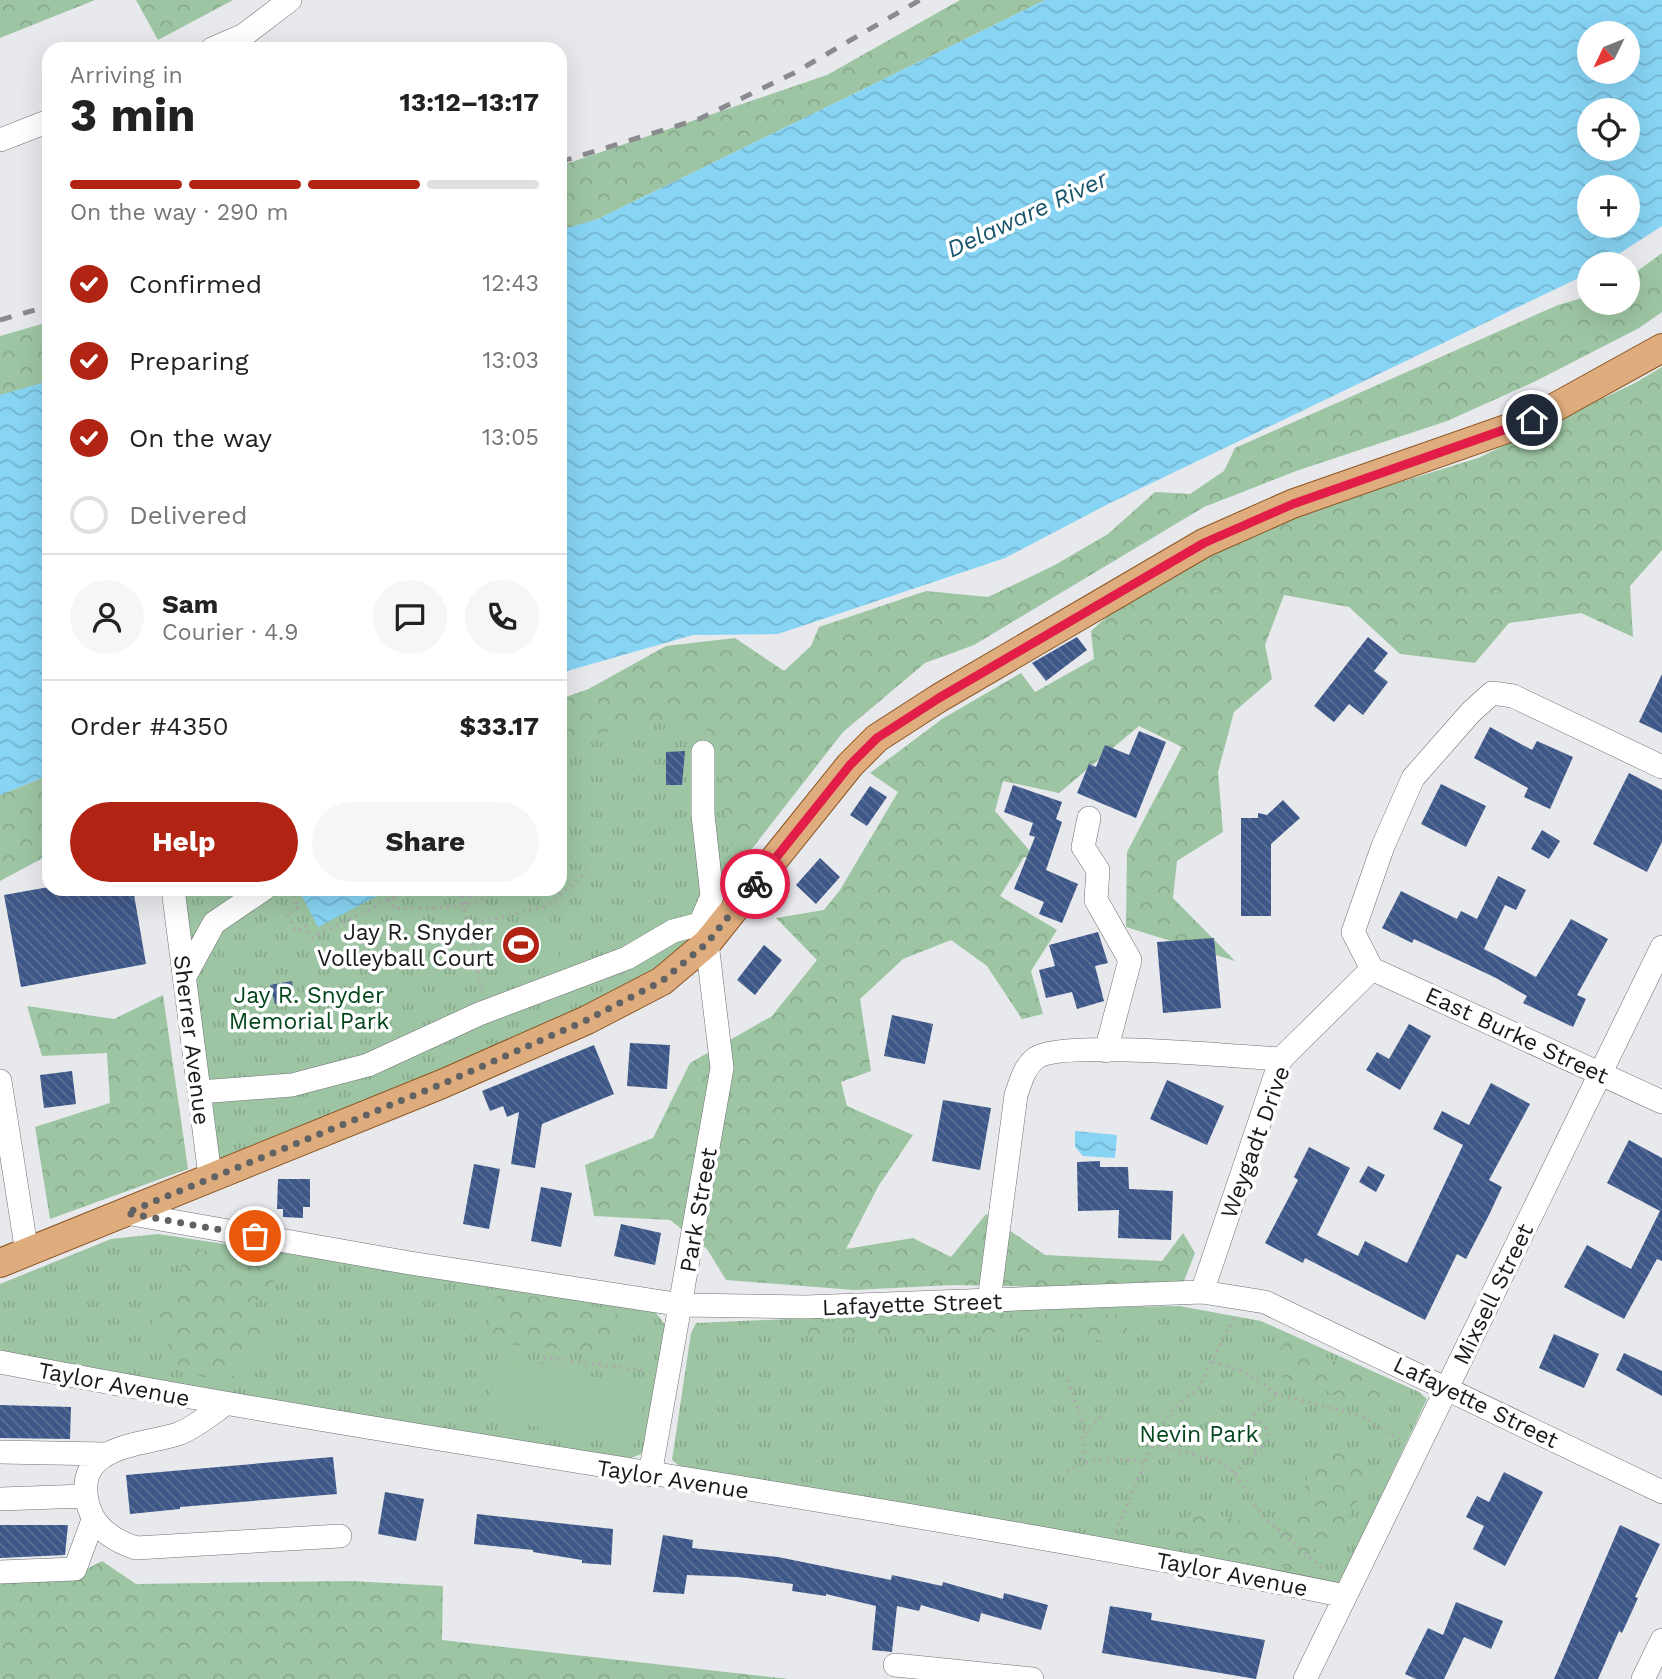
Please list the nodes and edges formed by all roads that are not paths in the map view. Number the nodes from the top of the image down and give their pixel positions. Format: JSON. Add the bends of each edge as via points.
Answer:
{"nodes":[{"id":1,"x":290,"y":0,"type":"edge"},
{"id":2,"x":228,"y":42,"type":"edge"},
{"id":3,"x":42,"y":124,"type":"edge"},
{"id":4,"x":0,"y":140,"type":"edge"},
{"id":5,"x":1662,"y":348,"type":"edge"},
{"id":6,"x":703,"y":752,"type":"dead end"},
{"id":7,"x":1662,"y":767,"type":"edge"},
{"id":8,"x":1089,"y":818,"type":"dead end"},
{"id":9,"x":174,"y":896,"type":"edge"},
{"id":10,"x":253,"y":896,"type":"edge"},
{"id":11,"x":704,"y":933,"type":"junction"},
{"id":12,"x":1662,"y":947,"type":"edge"},
{"id":13,"x":1372,"y":969,"type":"junction"},
{"id":14,"x":184,"y":978,"type":"junction"},
{"id":15,"x":1106,"y":1051,"type":"junction"},
{"id":16,"x":1282,"y":1059,"type":"junction"},
{"id":17,"x":1600,"y":1073,"type":"junction"},
{"id":18,"x":0,"y":1082,"type":"edge"},
{"id":19,"x":199,"y":1092,"type":"junction"},
{"id":20,"x":1662,"y":1102,"type":"edge"},
{"id":21,"x":210,"y":1176,"type":"junction"},
{"id":22,"x":126,"y":1213,"type":"junction"},
{"id":23,"x":27,"y":1253,"type":"junction"},
{"id":24,"x":0,"y":1263,"type":"edge"},
{"id":25,"x":1202,"y":1292,"type":"junction"},
{"id":26,"x":989,"y":1301,"type":"junction"},
{"id":27,"x":682,"y":1305,"type":"junction"},
{"id":28,"x":0,"y":1362,"type":"edge"},
{"id":29,"x":1447,"y":1388,"type":"junction"},
{"id":30,"x":224,"y":1405,"type":"junction"},
{"id":31,"x":0,"y":1452,"type":"edge"},
{"id":32,"x":104,"y":1454,"type":"junction"},
{"id":33,"x":650,"y":1475,"type":"junction"},
{"id":34,"x":1662,"y":1492,"type":"edge"},
{"id":35,"x":86,"y":1496,"type":"junction"},
{"id":36,"x":0,"y":1499,"type":"edge"},
{"id":37,"x":93,"y":1520,"type":"junction"},
{"id":38,"x":340,"y":1536,"type":"dead end"},
{"id":39,"x":0,"y":1572,"type":"edge"},
{"id":40,"x":1346,"y":1596,"type":"junction"},
{"id":41,"x":1662,"y":1640,"type":"edge"},
{"id":42,"x":895,"y":1665,"type":"dead end"},
{"id":43,"x":1032,"y":1679,"type":"edge"},
{"id":44,"x":1305,"y":1679,"type":"edge"},
{"id":45,"x":1643,"y":1679,"type":"edge"}],
"edges":[{"from":1,"to":2,"type":"street"},
{"from":3,"to":4,"type":"street"},
{"from":5,"to":11,"type":"main road","via":[[1532,420],[1293,504],[1204,543],[939,698],[877,738]]},
{"from":6,"to":11,"type":"street","via":[[703,815],[712,896]]},
{"from":7,"to":13,"type":"street","via":[[1513,696],[1492,693],[1413,778],[1398,812],[1353,932]]},
{"from":8,"to":15,"type":"street","via":[[1083,847],[1098,870],[1096,900],[1130,960]]},
{"from":9,"to":14,"type":"street","name":"Sherrer Avenue"},
{"from":10,"to":14,"type":"street","via":[[214,922]]},
{"from":11,"to":19,"type":"street","via":[[673,932],[628,958],[486,1011],[368,1065],[292,1085]]},
{"from":11,"to":21,"type":"main road","via":[[662,981],[587,1020]]},
{"from":11,"to":27,"type":"street","name":"Park Street","via":[[722,1068]]},
{"from":12,"to":17,"type":"street","name":"Mixsell Street"},
{"from":13,"to":16,"type":"street","name":"Weygadt Drive"},
{"from":13,"to":17,"type":"street","name":"East Burke Street"},
{"from":14,"to":19,"type":"street","name":"Sherrer Avenue"},
{"from":15,"to":16,"type":"street"},
{"from":15,"to":26,"type":"street","via":[[1055,1050],[1038,1056],[1026,1068],[1016,1095]]},
{"from":16,"to":25,"type":"street","name":"Weygadt Drive"},
{"from":17,"to":20,"type":"street","name":"East Burke Street"},
{"from":17,"to":29,"type":"street","name":"Mixsell Street"},
{"from":18,"to":23,"type":"street"},
{"from":19,"to":21,"type":"street","name":"Sherrer Avenue"},
{"from":21,"to":22,"type":"main road"},
{"from":22,"to":23,"type":"main road"},
{"from":22,"to":27,"type":"street","name":"Lafayette Street"},
{"from":23,"to":24,"type":"main road"},
{"from":25,"to":26,"type":"street","name":"Lafayette Street"},
{"from":25,"to":29,"type":"street","name":"Lafayette Street","via":[[1284,1309]]},
{"from":26,"to":27,"type":"street","name":"Lafayette Street","via":[[806,1307]]},
{"from":27,"to":33,"type":"street","name":"Park Street"},
{"from":28,"to":30,"type":"street","name":"Taylor Avenue"},
{"from":29,"to":34,"type":"street","name":"Lafayette Street"},
{"from":29,"to":40,"type":"street","name":"Mixsell Street"},
{"from":30,"to":32,"type":"street","via":[[180,1433]]},
{"from":30,"to":33,"type":"street","name":"Taylor Avenue"},
{"from":31,"to":32,"type":"street"},
{"from":32,"to":35,"type":"street","via":[[89,1473]]},
{"from":33,"to":40,"type":"street","name":"Taylor Avenue","via":[[1109,1550]]},
{"from":35,"to":36,"type":"street"},
{"from":35,"to":37,"type":"street"},
{"from":37,"to":38,"type":"street","via":[[116,1541],[136,1548]]},
{"from":37,"to":39,"type":"street","via":[[75,1569]]},
{"from":40,"to":44,"type":"street","name":"Mixsell Street"},
{"from":41,"to":45,"type":"street"},
{"from":42,"to":43,"type":"street"}]}
